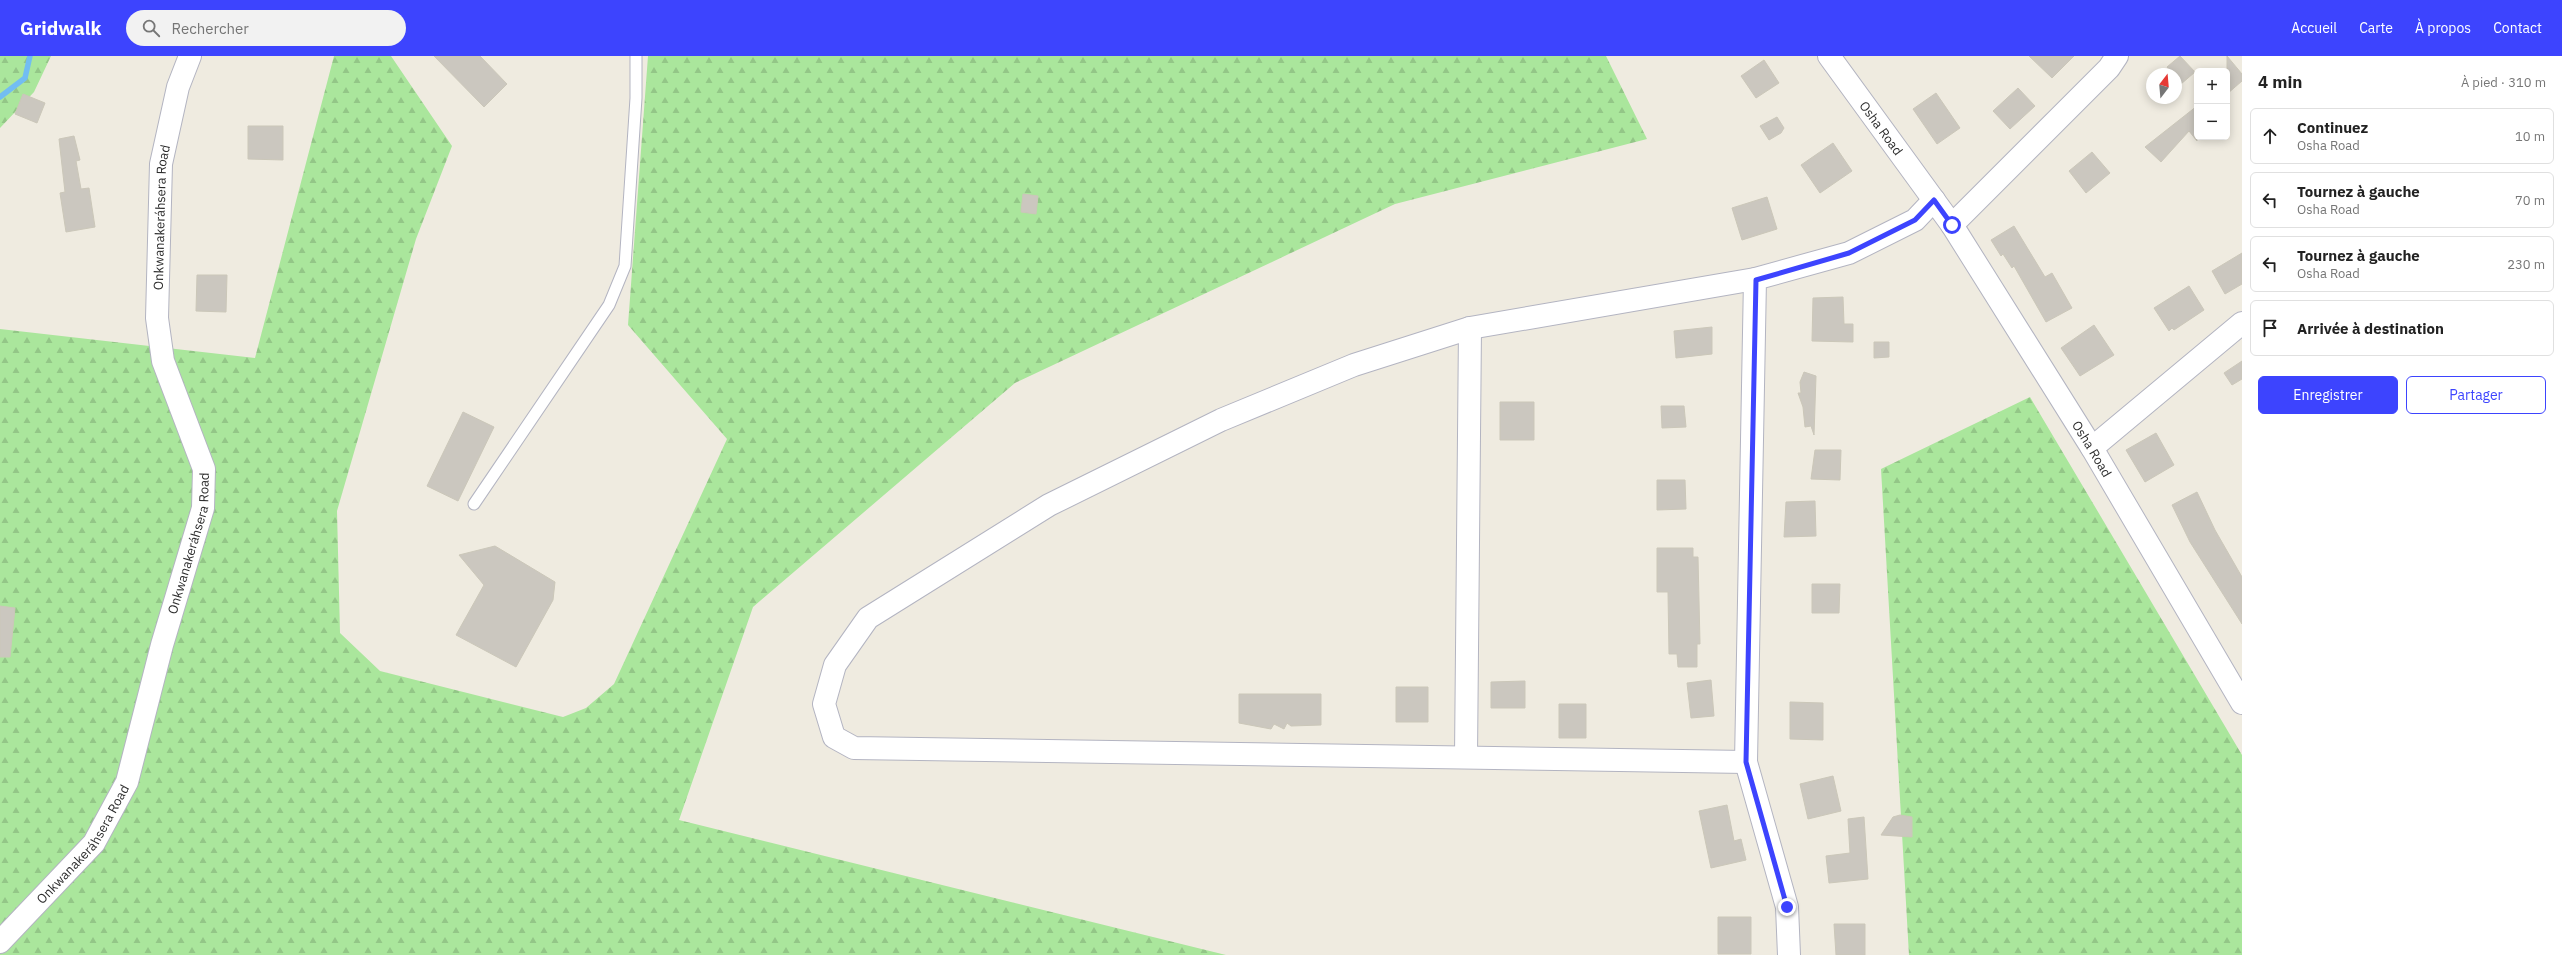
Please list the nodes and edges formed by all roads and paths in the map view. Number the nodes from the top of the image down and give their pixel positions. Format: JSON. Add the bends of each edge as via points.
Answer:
{"nodes":[{"id":1,"x":190,"y":56,"type":"edge"},
{"id":2,"x":636,"y":56,"type":"edge"},
{"id":3,"x":1829,"y":56,"type":"edge"},
{"id":4,"x":2117,"y":56,"type":"edge"},
{"id":5,"x":1934,"y":200,"type":"junction"},
{"id":6,"x":1952,"y":225,"type":"junction"},
{"id":7,"x":1756,"y":280,"type":"junction"},
{"id":8,"x":2242,"y":323,"type":"edge"},
{"id":9,"x":1470,"y":328,"type":"junction"},
{"id":10,"x":2092,"y":448,"type":"junction"},
{"id":11,"x":474,"y":504,"type":"dead end"},
{"id":12,"x":2242,"y":703,"type":"edge"},
{"id":13,"x":1466,"y":757,"type":"junction"},
{"id":14,"x":1746,"y":762,"type":"junction"},
{"id":15,"x":0,"y":942,"type":"edge"},
{"id":16,"x":1789,"y":955,"type":"edge"}],
"edges":[{"from":1,"to":15,"type":"street","name":"Onkwanakeráhsera Road","via":[[178,87],[161,164],[157,318],[163,361],[204,469],[204,508],[162,645],[127,782],[94,843]]},
{"from":2,"to":11,"type":"lane","via":[[636,98],[625,266],[620,283],[609,305]]},
{"from":3,"to":5,"type":"street","name":"Osha Road"},
{"from":4,"to":6,"type":"street","via":[[2109,68]]},
{"from":5,"to":6,"type":"street","name":"Osha Road"},
{"from":5,"to":7,"type":"street","via":[[1915,220],[1849,253]]},
{"from":6,"to":10,"type":"street","name":"Osha Road"},
{"from":7,"to":9,"type":"street"},
{"from":7,"to":14,"type":"street"},
{"from":8,"to":10,"type":"street"},
{"from":9,"to":13,"type":"street"},
{"from":9,"to":13,"type":"street","via":[[1354,365],[1229,417],[1049,505],[868,618],[834,665],[824,704],[834,737],[854,748]]},
{"from":10,"to":12,"type":"street","name":"Osha Road"},
{"from":13,"to":14,"type":"street"},
{"from":14,"to":16,"type":"street","via":[[1787,907]]}]}
